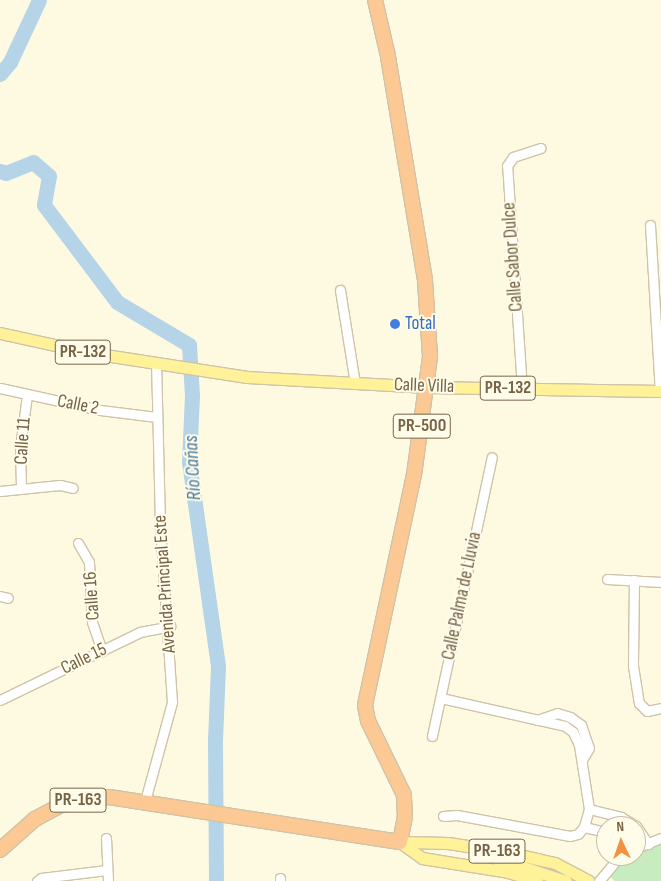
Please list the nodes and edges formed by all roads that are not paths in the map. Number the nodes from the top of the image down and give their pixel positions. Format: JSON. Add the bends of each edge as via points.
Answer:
{"nodes":[{"id":1,"x":375,"y":0,"type":"edge"},
{"id":2,"x":541,"y":148,"type":"dead end"},
{"id":3,"x":650,"y":225,"type":"dead end"},
{"id":4,"x":340,"y":290,"type":"dead end"},
{"id":5,"x":0,"y":333,"type":"edge"},
{"id":6,"x":156,"y":363,"type":"junction"},
{"id":7,"x":355,"y":384,"type":"junction"},
{"id":8,"x":428,"y":387,"type":"junction"},
{"id":9,"x":0,"y":388,"type":"edge"},
{"id":10,"x":522,"y":389,"type":"junction"},
{"id":11,"x":660,"y":391,"type":"edge"},
{"id":12,"x":27,"y":395,"type":"junction"},
{"id":13,"x":157,"y":417,"type":"junction"},
{"id":14,"x":492,"y":457,"type":"dead end"},
{"id":15,"x":21,"y":487,"type":"junction"},
{"id":16,"x":73,"y":488,"type":"dead end"},
{"id":17,"x":0,"y":491,"type":"edge"},
{"id":18,"x":78,"y":543,"type":"dead end"},
{"id":19,"x":607,"y":579,"type":"dead end"},
{"id":20,"x":634,"y":580,"type":"junction"},
{"id":21,"x":661,"y":582,"type":"edge"},
{"id":22,"x":170,"y":626,"type":"junction"},
{"id":23,"x":102,"y":650,"type":"junction"},
{"id":24,"x":441,"y":698,"type":"junction"},
{"id":25,"x":0,"y":699,"type":"edge"},
{"id":26,"x":661,"y":708,"type":"edge"},
{"id":27,"x":432,"y":736,"type":"dead end"},
{"id":28,"x":145,"y":801,"type":"junction"},
{"id":29,"x":589,"y":809,"type":"junction"},
{"id":30,"x":443,"y":816,"type":"dead end"},
{"id":31,"x":618,"y":816,"type":"edge"},
{"id":32,"x":584,"y":827,"type":"junction"},
{"id":33,"x":596,"y":830,"type":"edge"},
{"id":34,"x":106,"y":838,"type":"dead end"},
{"id":35,"x":661,"y":838,"type":"edge"},
{"id":36,"x":646,"y":841,"type":"edge"},
{"id":37,"x":400,"y":842,"type":"junction"},
{"id":38,"x":648,"y":844,"type":"joint"},
{"id":39,"x":0,"y":850,"type":"edge"},
{"id":40,"x":470,"y":866,"type":"junction"},
{"id":41,"x":611,"y":866,"type":"edge"},
{"id":42,"x":107,"y":870,"type":"junction"},
{"id":43,"x":37,"y":881,"type":"edge"},
{"id":44,"x":108,"y":881,"type":"edge"},
{"id":45,"x":537,"y":881,"type":"edge"},
{"id":46,"x":566,"y":881,"type":"edge"},
{"id":47,"x":589,"y":881,"type":"edge"},
{"id":48,"x":598,"y":881,"type":"edge"}],
"edges":[{"from":1,"to":8,"type":"highway","name":"PR-500","number":"PR-500","via":[[388,56],[425,280],[430,356]]},
{"from":2,"to":10,"type":"street","name":"Calle Sabor Dulce","via":[[513,157],[507,166]]},
{"from":3,"to":11,"type":"street"},
{"from":4,"to":7,"type":"street"},
{"from":5,"to":6,"type":"main road","number":"PR-132"},
{"from":6,"to":7,"type":"main road","name":"Calle Villa","number":"PR-132","via":[[218,373]]},
{"from":6,"to":13,"type":"street","name":"Avenida Principal Este"},
{"from":7,"to":8,"type":"main road","name":"Calle Villa","number":"PR-132"},
{"from":8,"to":10,"type":"main road","name":"Calle Villa","number":"PR-132"},
{"from":8,"to":37,"type":"highway","name":"PR-500","number":"PR-500","via":[[414,475],[365,705],[368,721],[404,795],[405,817]]},
{"from":9,"to":12,"type":"street","name":"Calle 2"},
{"from":10,"to":11,"type":"main road","name":"Calle Villa","number":"PR-132"},
{"from":12,"to":13,"type":"street","name":"Calle 2"},
{"from":12,"to":15,"type":"street","name":"Calle 11","via":[[20,447]]},
{"from":13,"to":22,"type":"street","name":"Avenida Principal Este","via":[[160,524]]},
{"from":14,"to":24,"type":"street","name":"Calle Palma de Lluvia"},
{"from":15,"to":16,"type":"street","via":[[60,485]]},
{"from":15,"to":17,"type":"street"},
{"from":18,"to":23,"type":"street","name":"Calle 16","via":[[89,562],[92,622]]},
{"from":19,"to":20,"type":"street"},
{"from":20,"to":21,"type":"street"},
{"from":20,"to":26,"type":"street","via":[[633,666],[639,703],[647,711]]},
{"from":22,"to":23,"type":"street","name":"Calle 15","via":[[140,632]]},
{"from":22,"to":28,"type":"street","name":"Avenida Principal Este","via":[[172,702]]},
{"from":23,"to":25,"type":"street","name":"Calle 15"},
{"from":24,"to":27,"type":"street","name":"Calle Palma de Lluvia"},
{"from":24,"to":29,"type":"street","via":[[565,726],[573,732],[582,760]]},
{"from":28,"to":37,"type":"highway","number":"PR-163"},
{"from":28,"to":39,"type":"highway","number":"PR-163","via":[[109,797],[74,800],[35,819]]},
{"from":29,"to":31,"type":"street"},
{"from":29,"to":32,"type":"street"},
{"from":30,"to":32,"type":"street","via":[[457,815],[570,836],[578,834]]},
{"from":32,"to":33,"type":"street"},
{"from":34,"to":42,"type":"street"},
{"from":35,"to":38,"type":"street"},
{"from":36,"to":38,"type":"street"},
{"from":37,"to":40,"type":"main road","number":"PR-163","via":[[422,858]]},
{"from":37,"to":47,"type":"main road","number":"PR-163","via":[[448,843],[506,852],[555,863]]},
{"from":40,"to":45,"type":"main road","number":"PR-163"},
{"from":40,"to":46,"type":"main road","via":[[501,863]]},
{"from":41,"to":48,"type":"street"},
{"from":42,"to":43,"type":"street"},
{"from":42,"to":44,"type":"street"}]}
